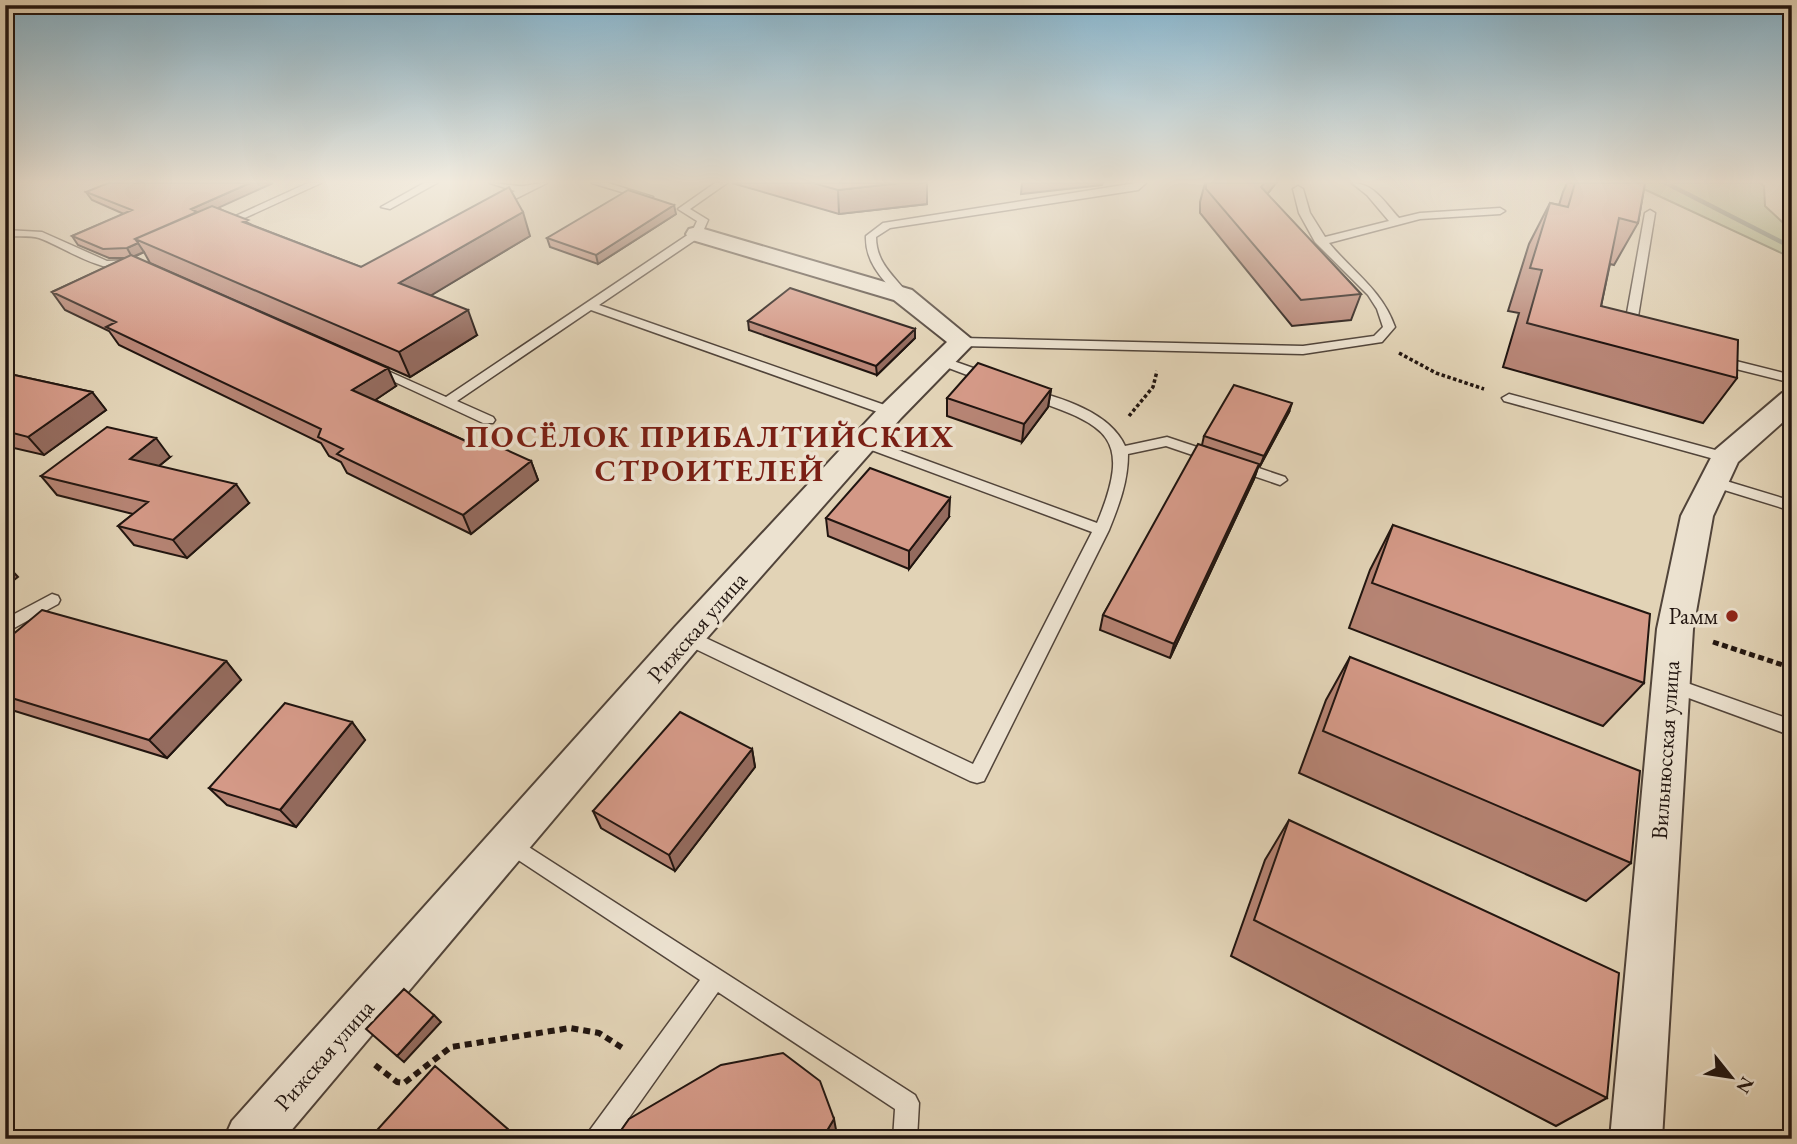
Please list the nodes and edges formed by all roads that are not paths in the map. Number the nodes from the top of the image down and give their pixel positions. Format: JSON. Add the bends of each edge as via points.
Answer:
{"nodes":[{"id":1,"x":43,"y":236,"type":"edge"},
{"id":2,"x":673,"y":236,"type":"edge"},
{"id":3,"x":734,"y":236,"type":"edge"},
{"id":4,"x":871,"y":236,"type":"edge"},
{"id":5,"x":1317,"y":236,"type":"edge"},
{"id":6,"x":1341,"y":236,"type":"edge"},
{"id":7,"x":1646,"y":236,"type":"edge"},
{"id":8,"x":1320,"y":242,"type":"junction"},
{"id":9,"x":147,"y":263,"type":"edge"},
{"id":10,"x":903,"y":295,"type":"junction"},
{"id":11,"x":593,"y":307,"type":"junction"},
{"id":12,"x":1641,"y":341,"type":"edge"},
{"id":13,"x":952,"y":351,"type":"junction"},
{"id":14,"x":1704,"y":357,"type":"edge"},
{"id":15,"x":360,"y":363,"type":"edge"},
{"id":16,"x":1792,"y":379,"type":"edge"},
{"id":17,"x":1509,"y":398,"type":"road end"},
{"id":18,"x":1792,"y":399,"type":"edge"},
{"id":19,"x":447,"y":402,"type":"junction"},
{"id":20,"x":891,"y":412,"type":"junction"},
{"id":21,"x":488,"y":420,"type":"dead end"},
{"id":22,"x":863,"y":442,"type":"junction"},
{"id":23,"x":1121,"y":451,"type":"junction"},
{"id":24,"x":1719,"y":469,"type":"junction"},
{"id":25,"x":1280,"y":480,"type":"dead end"},
{"id":26,"x":1792,"y":506,"type":"edge"},
{"id":27,"x":1101,"y":530,"type":"junction"},
{"id":28,"x":52,"y":600,"type":"dead end"},
{"id":29,"x":5,"y":627,"type":"edge"},
{"id":30,"x":687,"y":637,"type":"junction"},
{"id":31,"x":1670,"y":684,"type":"junction"},
{"id":32,"x":1792,"y":727,"type":"edge"},
{"id":33,"x":510,"y":844,"type":"junction"},
{"id":34,"x":715,"y":978,"type":"junction"},
{"id":35,"x":1643,"y":1136,"type":"edge"},
{"id":36,"x":250,"y":1139,"type":"edge"},
{"id":37,"x":599,"y":1139,"type":"edge"},
{"id":38,"x":905,"y":1139,"type":"edge"}],
"edges":[{"from":1,"to":9,"type":"lane","via":[[105,264]]},
{"from":2,"to":11,"type":"lane"},
{"from":3,"to":10,"type":"street"},
{"from":4,"to":10,"type":"lane","via":[[869,251]]},
{"from":5,"to":8,"type":"lane"},
{"from":6,"to":8,"type":"lane"},
{"from":7,"to":12,"type":"lane","via":[[1629,338]]},
{"from":8,"to":13,"type":"lane","via":[[1385,308],[1389,327],[1378,340],[1303,350]]},
{"from":10,"to":13,"type":"street"},
{"from":11,"to":19,"type":"lane"},
{"from":11,"to":20,"type":"lane"},
{"from":13,"to":20,"type":"street","name":"Рижская улица"},
{"from":13,"to":23,"type":"lane","via":[[1011,386],[1100,422]]},
{"from":14,"to":16,"type":"lane"},
{"from":15,"to":19,"type":"lane"},
{"from":17,"to":24,"type":"lane"},
{"from":18,"to":24,"type":"street","name":"Вильнюсская улица"},
{"from":19,"to":21,"type":"lane"},
{"from":20,"to":22,"type":"street","name":"Рижская улица"},
{"from":22,"to":27,"type":"lane"},
{"from":22,"to":30,"type":"street","name":"Рижская улица"},
{"from":23,"to":25,"type":"lane","via":[[1167,441]]},
{"from":23,"to":27,"type":"lane","via":[[1124,472]]},
{"from":24,"to":26,"type":"lane"},
{"from":24,"to":31,"type":"street","name":"Вильнюсская улица","via":[[1697,516],[1675,629]]},
{"from":27,"to":30,"type":"lane","via":[[977,775]]},
{"from":28,"to":29,"type":"lane"},
{"from":30,"to":33,"type":"street","name":"Рижская улица"},
{"from":31,"to":32,"type":"lane"},
{"from":31,"to":35,"type":"street","name":"Вильнюсская улица","via":[[1634,991]]},
{"from":33,"to":34,"type":"lane"},
{"from":33,"to":36,"type":"street","name":"Рижская улица"},
{"from":34,"to":37,"type":"lane"},
{"from":34,"to":38,"type":"lane","via":[[908,1103]]}]}
